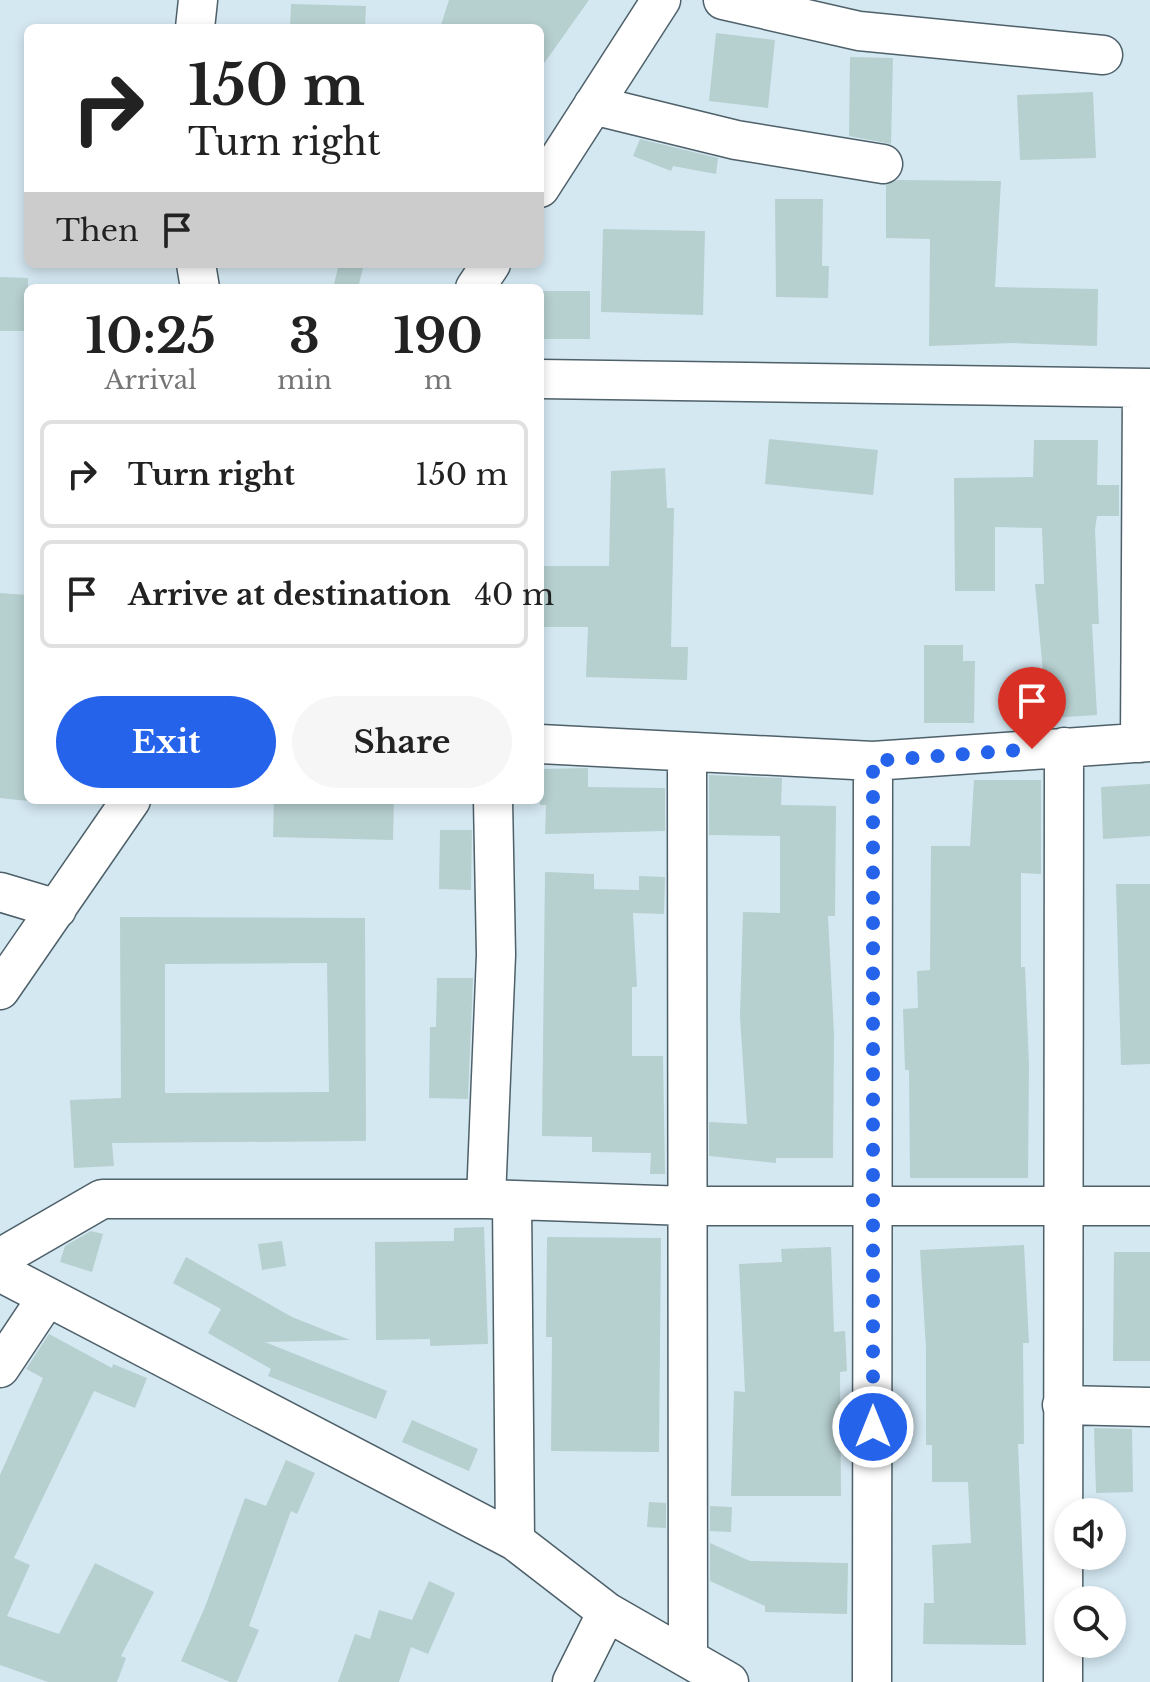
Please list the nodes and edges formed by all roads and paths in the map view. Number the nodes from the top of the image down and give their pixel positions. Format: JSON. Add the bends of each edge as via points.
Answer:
{"nodes":[{"id":1,"x":198,"y":0,"type":"edge"},
{"id":2,"x":661,"y":0,"type":"edge"},
{"id":3,"x":723,"y":0,"type":"edge"},
{"id":4,"x":195,"y":24,"type":"edge"},
{"id":5,"x":1103,"y":55,"type":"dead end"},
{"id":6,"x":593,"y":105,"type":"junction"},
{"id":7,"x":883,"y":164,"type":"dead end"},
{"id":8,"x":544,"y":182,"type":"edge"},
{"id":9,"x":544,"y":379,"type":"edge"},
{"id":10,"x":1146,"y":388,"type":"edge"},
{"id":11,"x":1145,"y":743,"type":"edge"},
{"id":12,"x":544,"y":744,"type":"edge"},
{"id":13,"x":1064,"y":747,"type":"junction"},
{"id":14,"x":687,"y":752,"type":"junction"},
{"id":15,"x":873,"y":761,"type":"junction"},
{"id":16,"x":128,"y":804,"type":"edge"},
{"id":17,"x":493,"y":804,"type":"edge"},
{"id":18,"x":0,"y":892,"type":"edge"},
{"id":19,"x":57,"y":909,"type":"junction"},
{"id":20,"x":0,"y":990,"type":"edge"},
{"id":21,"x":499,"y":1199,"type":"junction"},
{"id":22,"x":874,"y":1204,"type":"junction"},
{"id":23,"x":1061,"y":1204,"type":"junction"},
{"id":24,"x":687,"y":1206,"type":"junction"},
{"id":25,"x":1150,"y":1206,"type":"edge"},
{"id":26,"x":0,"y":1258,"type":"edge"},
{"id":27,"x":0,"y":1272,"type":"edge"},
{"id":28,"x":46,"y":1299,"type":"junction"},
{"id":29,"x":0,"y":1368,"type":"edge"},
{"id":30,"x":1062,"y":1405,"type":"junction"},
{"id":31,"x":1150,"y":1407,"type":"edge"},
{"id":32,"x":515,"y":1541,"type":"junction"},
{"id":33,"x":607,"y":1612,"type":"junction"},
{"id":34,"x":688,"y":1658,"type":"junction"},
{"id":35,"x":572,"y":1682,"type":"edge"},
{"id":36,"x":729,"y":1682,"type":"edge"},
{"id":37,"x":872,"y":1682,"type":"edge"},
{"id":38,"x":1063,"y":1682,"type":"edge"}],
"edges":[{"from":1,"to":4,"type":"street"},
{"from":2,"to":6,"type":"street"},
{"from":3,"to":5,"type":"street","via":[[859,31]]},
{"from":6,"to":7,"type":"street","via":[[736,140]]},
{"from":6,"to":8,"type":"street"},
{"from":9,"to":10,"type":"street"},
{"from":10,"to":11,"type":"street"},
{"from":11,"to":13,"type":"street"},
{"from":12,"to":14,"type":"street"},
{"from":13,"to":15,"type":"street"},
{"from":13,"to":23,"type":"street"},
{"from":14,"to":15,"type":"street"},
{"from":14,"to":24,"type":"street"},
{"from":15,"to":22,"type":"street"},
{"from":16,"to":19,"type":"street"},
{"from":17,"to":21,"type":"street"},
{"from":18,"to":19,"type":"street"},
{"from":19,"to":20,"type":"street"},
{"from":21,"to":24,"type":"street"},
{"from":21,"to":26,"type":"street","via":[[102,1199]]},
{"from":21,"to":32,"type":"street"},
{"from":22,"to":23,"type":"street"},
{"from":22,"to":24,"type":"street"},
{"from":22,"to":37,"type":"street"},
{"from":23,"to":25,"type":"street"},
{"from":23,"to":30,"type":"street"},
{"from":24,"to":34,"type":"street"},
{"from":27,"to":28,"type":"street"},
{"from":28,"to":29,"type":"street"},
{"from":28,"to":32,"type":"street"},
{"from":30,"to":31,"type":"street"},
{"from":30,"to":38,"type":"street"},
{"from":32,"to":33,"type":"street"},
{"from":33,"to":34,"type":"street"},
{"from":33,"to":35,"type":"street"},
{"from":34,"to":36,"type":"street"}]}
